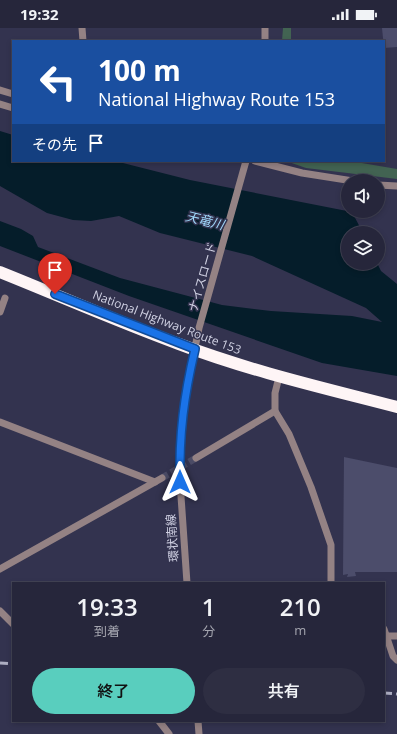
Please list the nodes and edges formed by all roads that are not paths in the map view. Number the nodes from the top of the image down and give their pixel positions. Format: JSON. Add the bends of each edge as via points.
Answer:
{"nodes":[{"id":1,"x":82,"y":28,"type":"edge"},
{"id":2,"x":265,"y":28,"type":"edge"},
{"id":3,"x":83,"y":40,"type":"edge"},
{"id":4,"x":265,"y":40,"type":"edge"},
{"id":5,"x":0,"y":90,"type":"edge"},
{"id":6,"x":12,"y":94,"type":"edge"},
{"id":7,"x":0,"y":104,"type":"edge"},
{"id":8,"x":12,"y":108,"type":"edge"},
{"id":9,"x":259,"y":162,"type":"edge"},
{"id":10,"x":245,"y":163,"type":"edge"},
{"id":11,"x":341,"y":179,"type":"edge"},
{"id":12,"x":385,"y":185,"type":"edge"},
{"id":13,"x":397,"y":186,"type":"edge"},
{"id":14,"x":0,"y":272,"type":"edge"},
{"id":15,"x":5,"y":298,"type":"dead end"},
{"id":16,"x":0,"y":312,"type":"edge"},
{"id":17,"x":195,"y":349,"type":"junction"},
{"id":18,"x":279,"y":377,"type":"junction"},
{"id":19,"x":397,"y":407,"type":"edge"},
{"id":20,"x":275,"y":411,"type":"junction"},
{"id":21,"x":0,"y":422,"type":"edge"},
{"id":22,"x":196,"y":458,"type":"tunnel mouth"},
{"id":23,"x":162,"y":478,"type":"tunnel mouth"},
{"id":24,"x":155,"y":482,"type":"junction"},
{"id":25,"x":0,"y":569,"type":"edge"},
{"id":26,"x":187,"y":582,"type":"edge"},
{"id":27,"x":331,"y":582,"type":"edge"},
{"id":28,"x":0,"y":611,"type":"edge"},
{"id":29,"x":12,"y":623,"type":"edge"},
{"id":30,"x":385,"y":633,"type":"edge"},
{"id":31,"x":397,"y":636,"type":"edge"},
{"id":32,"x":397,"y":660,"type":"edge"},
{"id":33,"x":160,"y":722,"type":"edge"},
{"id":34,"x":198,"y":722,"type":"edge"},
{"id":35,"x":169,"y":734,"type":"edge"},
{"id":36,"x":199,"y":734,"type":"edge"}],
"edges":[{"from":1,"to":3,"type":"street"},
{"from":2,"to":4,"type":"street"},
{"from":5,"to":6,"type":"street"},
{"from":7,"to":8,"type":"street"},
{"from":9,"to":11,"type":"street","via":[[302,174]]},
{"from":10,"to":17,"type":"street","name":"ナイスロード"},
{"from":12,"to":13,"type":"street"},
{"from":14,"to":17,"type":"highway","name":"National Highway Route 153"},
{"from":15,"to":16,"type":"street"},
{"from":17,"to":18,"type":"highway","name":"National Highway Route 153"},
{"from":17,"to":26,"type":"street","name":"環状南線","via":[[184,402],[180,457],[182,530]]},
{"from":18,"to":19,"type":"highway","name":"National Highway Route 153"},
{"from":18,"to":20,"type":"street","via":[[275,393]]},
{"from":20,"to":22,"type":"street"},
{"from":20,"to":27,"type":"street","via":[[289,434],[331,545]]},
{"from":21,"to":24,"type":"street"},
{"from":23,"to":24,"type":"street"},
{"from":24,"to":25,"type":"street"},
{"from":28,"to":29,"type":"street"},
{"from":30,"to":31,"type":"street"},
{"from":30,"to":32,"type":"street","via":[[393,656]]},
{"from":33,"to":35,"type":"street"},
{"from":34,"to":36,"type":"street"}]}
